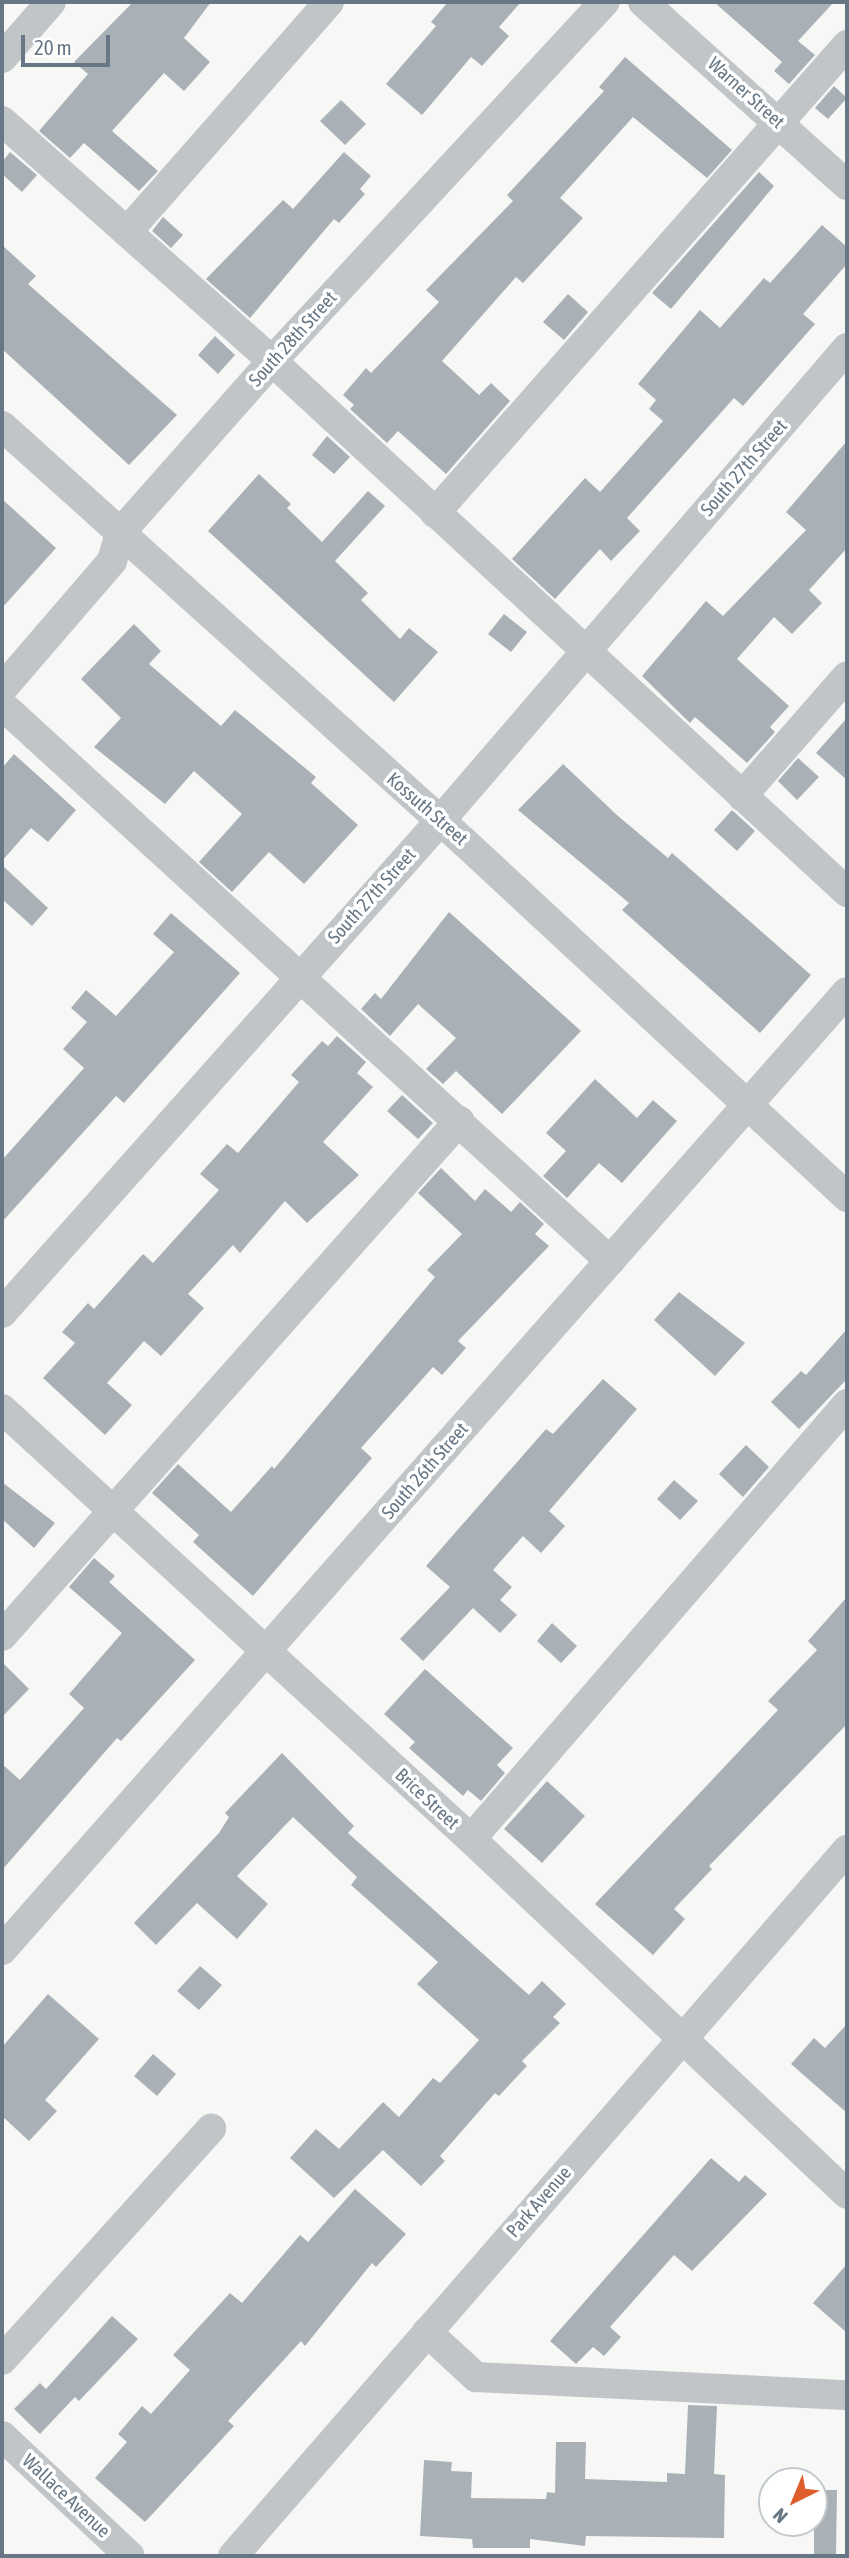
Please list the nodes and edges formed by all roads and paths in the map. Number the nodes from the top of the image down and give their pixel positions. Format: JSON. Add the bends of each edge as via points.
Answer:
{"nodes":[{"id":1,"x":51,"y":2,"type":"edge"},
{"id":2,"x":329,"y":2,"type":"edge"},
{"id":3,"x":605,"y":2,"type":"edge"},
{"id":4,"x":643,"y":2,"type":"edge"},
{"id":5,"x":847,"y":45,"type":"edge"},
{"id":6,"x":2,"y":58,"type":"edge"},
{"id":7,"x":2,"y":121,"type":"edge"},
{"id":8,"x":779,"y":122,"type":"junction"},
{"id":9,"x":847,"y":185,"type":"edge"},
{"id":10,"x":127,"y":232,"type":"junction"},
{"id":11,"x":847,"y":348,"type":"edge"},
{"id":12,"x":272,"y":361,"type":"junction"},
{"id":13,"x":2,"y":426,"type":"edge"},
{"id":14,"x":435,"y":513,"type":"junction"},
{"id":15,"x":120,"y":533,"type":"junction"},
{"id":16,"x":584,"y":653,"type":"junction"},
{"id":17,"x":847,"y":676,"type":"edge"},
{"id":18,"x":2,"y":689,"type":"edge"},
{"id":19,"x":2,"y":705,"type":"edge"},
{"id":20,"x":742,"y":796,"type":"junction"},
{"id":21,"x":440,"y":821,"type":"junction"},
{"id":22,"x":847,"y":892,"type":"edge"},
{"id":23,"x":299,"y":979,"type":"junction"},
{"id":24,"x":847,"y":992,"type":"edge"},
{"id":25,"x":747,"y":1105,"type":"junction"},
{"id":26,"x":459,"y":1121,"type":"junction"},
{"id":27,"x":847,"y":1197,"type":"edge"},
{"id":28,"x":610,"y":1261,"type":"junction"},
{"id":29,"x":2,"y":1314,"type":"edge"},
{"id":30,"x":847,"y":1404,"type":"edge"},
{"id":31,"x":2,"y":1409,"type":"edge"},
{"id":32,"x":114,"y":1512,"type":"junction"},
{"id":33,"x":2,"y":1636,"type":"edge"},
{"id":34,"x":267,"y":1652,"type":"junction"},
{"id":35,"x":471,"y":1839,"type":"junction"},
{"id":36,"x":847,"y":1850,"type":"edge"},
{"id":37,"x":2,"y":1950,"type":"edge"},
{"id":38,"x":680,"y":2038,"type":"junction"},
{"id":39,"x":211,"y":2129,"type":"dead end"},
{"id":40,"x":847,"y":2194,"type":"edge"},
{"id":41,"x":427,"y":2332,"type":"junction"},
{"id":42,"x":2,"y":2360,"type":"edge"},
{"id":43,"x":847,"y":2395,"type":"edge"},
{"id":44,"x":2,"y":2436,"type":"edge"},
{"id":45,"x":130,"y":2556,"type":"edge"},
{"id":46,"x":233,"y":2556,"type":"edge"}],
"edges":[{"from":1,"to":6,"type":"street"},
{"from":2,"to":10,"type":"street"},
{"from":3,"to":12,"type":"street","name":"South 28th Street"},
{"from":4,"to":8,"type":"street","name":"Warner Street"},
{"from":5,"to":8,"type":"street"},
{"from":7,"to":10,"type":"street"},
{"from":8,"to":9,"type":"street","name":"Warner Street"},
{"from":8,"to":14,"type":"street"},
{"from":10,"to":12,"type":"street"},
{"from":11,"to":16,"type":"street","name":"South 27th Street"},
{"from":12,"to":14,"type":"street"},
{"from":12,"to":15,"type":"street","name":"South 28th Street"},
{"from":13,"to":15,"type":"street","name":"Kossuth Street"},
{"from":14,"to":16,"type":"street"},
{"from":15,"to":18,"type":"street","name":"South 28th Street","via":[[112,561]]},
{"from":15,"to":21,"type":"street","name":"Kossuth Street"},
{"from":16,"to":20,"type":"street"},
{"from":16,"to":21,"type":"street","name":"South 27th Street"},
{"from":17,"to":20,"type":"street"},
{"from":19,"to":23,"type":"street"},
{"from":20,"to":22,"type":"street"},
{"from":21,"to":23,"type":"street","name":"South 27th Street"},
{"from":21,"to":25,"type":"street","name":"Kossuth Street"},
{"from":23,"to":26,"type":"street"},
{"from":23,"to":29,"type":"street","name":"South 27th Street"},
{"from":24,"to":25,"type":"street","name":"South 26th Street"},
{"from":25,"to":27,"type":"street","name":"Kossuth Street"},
{"from":25,"to":28,"type":"street","name":"South 26th Street"},
{"from":26,"to":28,"type":"street"},
{"from":26,"to":32,"type":"street"},
{"from":28,"to":34,"type":"street","name":"South 26th Street"},
{"from":30,"to":35,"type":"street"},
{"from":31,"to":32,"type":"street","name":"Brice Street"},
{"from":32,"to":33,"type":"street"},
{"from":32,"to":34,"type":"street","name":"Brice Street"},
{"from":34,"to":35,"type":"street","name":"Brice Street"},
{"from":34,"to":37,"type":"street","name":"South 26th Street"},
{"from":35,"to":38,"type":"street","name":"Brice Street"},
{"from":36,"to":38,"type":"street","name":"Park Avenue"},
{"from":38,"to":40,"type":"street","name":"Brice Street"},
{"from":38,"to":41,"type":"street","name":"Park Avenue"},
{"from":39,"to":42,"type":"street"},
{"from":41,"to":43,"type":"street","via":[[476,2377]]},
{"from":41,"to":46,"type":"street","name":"Park Avenue"},
{"from":44,"to":45,"type":"street","name":"Wallace Avenue"}]}
